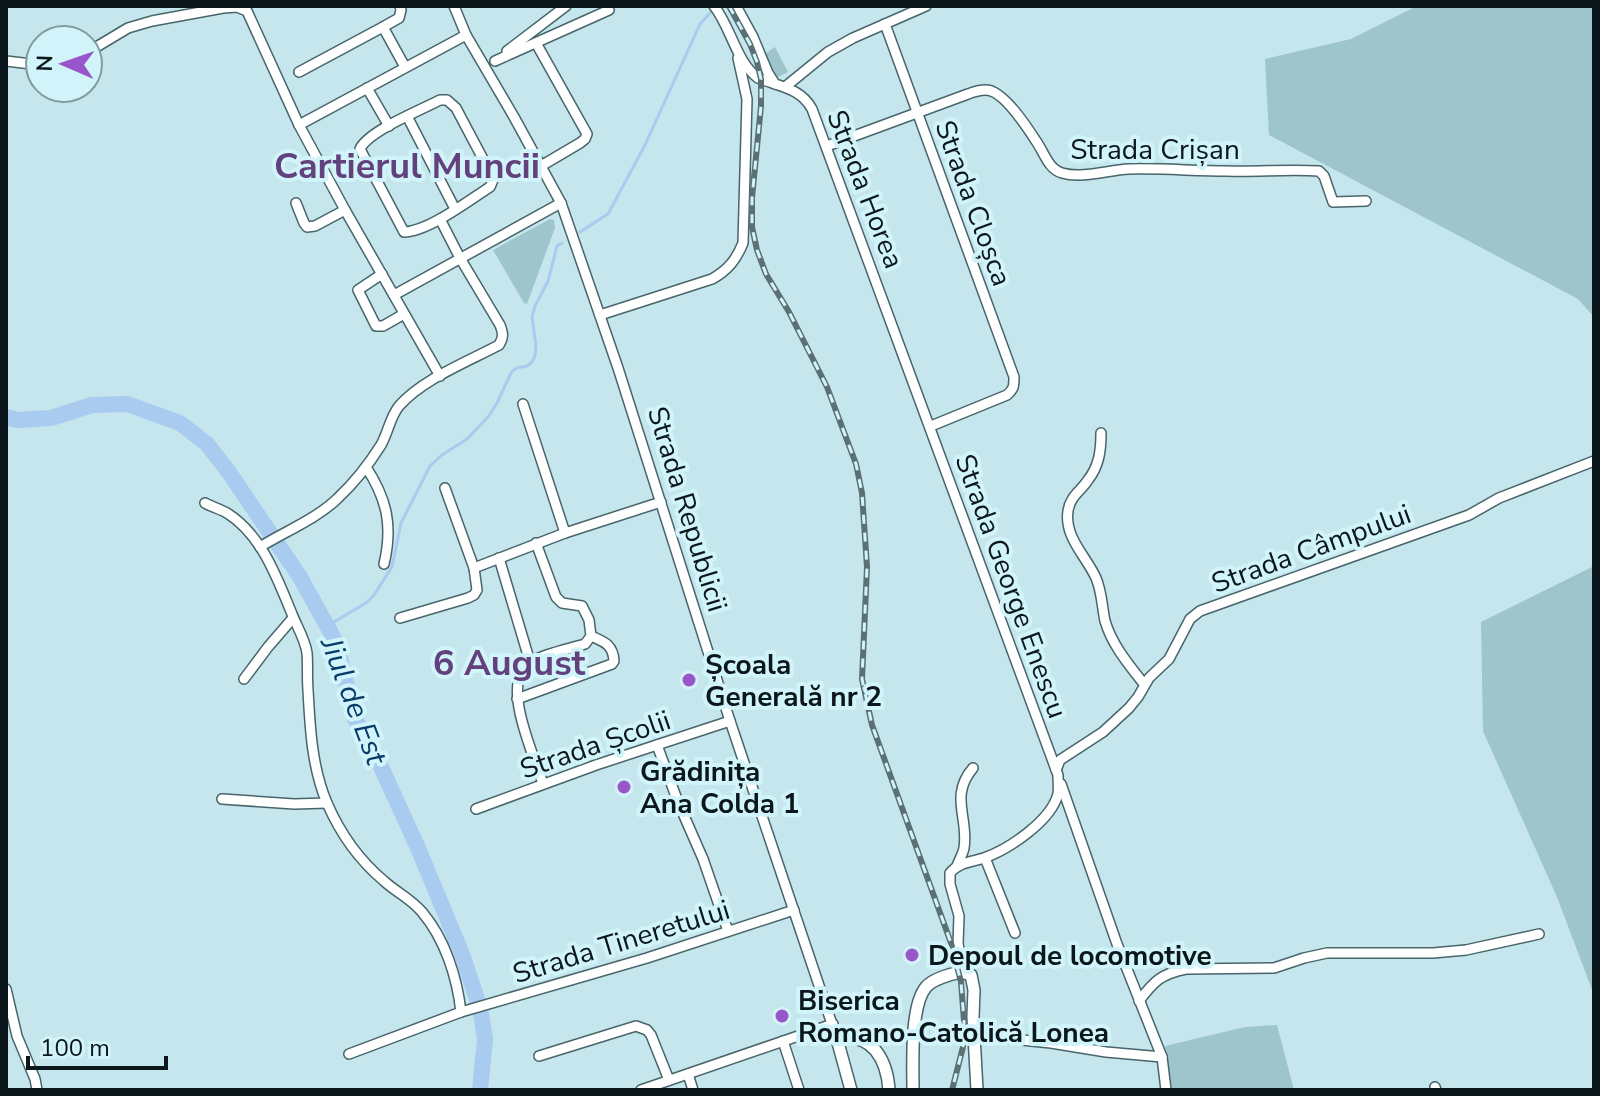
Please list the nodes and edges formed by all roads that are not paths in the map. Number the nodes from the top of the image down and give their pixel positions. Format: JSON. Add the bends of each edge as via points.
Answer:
{"nodes":[{"id":1,"x":400,"y":6,"type":"edge"},
{"id":2,"x":454,"y":6,"type":"edge"},
{"id":3,"x":566,"y":6,"type":"edge"},
{"id":4,"x":714,"y":6,"type":"edge"},
{"id":5,"x":736,"y":6,"type":"edge"},
{"id":6,"x":926,"y":6,"type":"edge"},
{"id":7,"x":609,"y":10,"type":"dead end"},
{"id":8,"x":885,"y":24,"type":"junction"},
{"id":9,"x":383,"y":27,"type":"junction"},
{"id":10,"x":466,"y":35,"type":"junction"},
{"id":11,"x":734,"y":41,"type":"junction"},
{"id":12,"x":104,"y":42,"type":"edge"},
{"id":13,"x":536,"y":43,"type":"junction"},
{"id":14,"x":495,"y":61,"type":"junction"},
{"id":15,"x":405,"y":67,"type":"junction"},
{"id":16,"x":485,"y":67,"type":"junction"},
{"id":17,"x":299,"y":72,"type":"dead end"},
{"id":18,"x":780,"y":85,"type":"junction"},
{"id":19,"x":367,"y":88,"type":"junction"},
{"id":20,"x":918,"y":113,"type":"junction"},
{"id":21,"x":407,"y":116,"type":"junction"},
{"id":22,"x":299,"y":125,"type":"junction"},
{"id":23,"x":389,"y":126,"type":"junction"},
{"id":24,"x":827,"y":146,"type":"junction"},
{"id":25,"x":541,"y":166,"type":"junction"},
{"id":26,"x":1366,"y":201,"type":"dead end"},
{"id":27,"x":296,"y":203,"type":"dead end"},
{"id":28,"x":561,"y":203,"type":"junction"},
{"id":29,"x":455,"y":209,"type":"junction"},
{"id":30,"x":345,"y":210,"type":"junction"},
{"id":31,"x":440,"y":219,"type":"junction"},
{"id":32,"x":460,"y":258,"type":"junction"},
{"id":33,"x":382,"y":274,"type":"junction"},
{"id":34,"x":394,"y":295,"type":"junction"},
{"id":35,"x":404,"y":314,"type":"junction"},
{"id":36,"x":600,"y":315,"type":"junction"},
{"id":37,"x":440,"y":376,"type":"junction"},
{"id":38,"x":523,"y":404,"type":"dead end"},
{"id":39,"x":931,"y":426,"type":"junction"},
{"id":40,"x":1101,"y":433,"type":"dead end"},
{"id":41,"x":1594,"y":461,"type":"edge"},
{"id":42,"x":366,"y":467,"type":"junction"},
{"id":43,"x":445,"y":488,"type":"dead end"},
{"id":44,"x":661,"y":502,"type":"junction"},
{"id":45,"x":205,"y":503,"type":"dead end"},
{"id":46,"x":565,"y":533,"type":"junction"},
{"id":47,"x":536,"y":543,"type":"junction"},
{"id":48,"x":260,"y":547,"type":"junction"},
{"id":49,"x":499,"y":558,"type":"junction"},
{"id":50,"x":384,"y":564,"type":"dead end"},
{"id":51,"x":474,"y":568,"type":"junction"},
{"id":52,"x":293,"y":618,"type":"junction"},
{"id":53,"x":400,"y":618,"type":"dead end"},
{"id":54,"x":591,"y":636,"type":"junction"},
{"id":55,"x":530,"y":662,"type":"junction"},
{"id":56,"x":244,"y":679,"type":"dead end"},
{"id":57,"x":1144,"y":684,"type":"junction"},
{"id":58,"x":517,"y":699,"type":"junction"},
{"id":59,"x":730,"y":721,"type":"junction"},
{"id":60,"x":657,"y":745,"type":"junction"},
{"id":61,"x":973,"y":768,"type":"dead end"},
{"id":62,"x":1056,"y":769,"type":"junction"},
{"id":63,"x":543,"y":784,"type":"junction"},
{"id":64,"x":222,"y":799,"type":"dead end"},
{"id":65,"x":327,"y":803,"type":"junction"},
{"id":66,"x":476,"y":809,"type":"dead end"},
{"id":67,"x":985,"y":858,"type":"junction"},
{"id":68,"x":957,"y":866,"type":"junction"},
{"id":69,"x":794,"y":910,"type":"junction"},
{"id":70,"x":728,"y":931,"type":"junction"},
{"id":71,"x":1015,"y":933,"type":"dead end"},
{"id":72,"x":1539,"y":934,"type":"dead end"},
{"id":73,"x":964,"y":972,"type":"junction"},
{"id":74,"x":6,"y":989,"type":"edge"},
{"id":75,"x":1139,"y":1001,"type":"junction"},
{"id":76,"x":464,"y":1011,"type":"junction"},
{"id":77,"x":833,"y":1024,"type":"junction"},
{"id":78,"x":974,"y":1035,"type":"junction"},
{"id":79,"x":837,"y":1039,"type":"junction"},
{"id":80,"x":783,"y":1041,"type":"junction"},
{"id":81,"x":1160,"y":1052,"type":"junction"},
{"id":82,"x":349,"y":1054,"type":"dead end"},
{"id":83,"x":539,"y":1056,"type":"dead end"},
{"id":84,"x":688,"y":1074,"type":"junction"},
{"id":85,"x":669,"y":1080,"type":"junction"},
{"id":86,"x":37,"y":1090,"type":"edge"},
{"id":87,"x":641,"y":1090,"type":"edge"},
{"id":88,"x":693,"y":1090,"type":"edge"},
{"id":89,"x":799,"y":1090,"type":"edge"},
{"id":90,"x":851,"y":1090,"type":"edge"},
{"id":91,"x":889,"y":1090,"type":"edge"},
{"id":92,"x":913,"y":1090,"type":"edge"},
{"id":93,"x":977,"y":1090,"type":"edge"},
{"id":94,"x":1166,"y":1090,"type":"edge"}],
"edges":[{"from":1,"to":9,"type":"street","via":[[399,18]]},
{"from":2,"to":10,"type":"street","name":"Strada Republicii"},
{"from":3,"to":14,"type":"street"},
{"from":4,"to":11,"type":"street","name":"Strada Horea"},
{"from":5,"to":18,"type":"street","via":[[768,73]]},
{"from":6,"to":8,"type":"street"},
{"from":7,"to":13,"type":"street"},
{"from":8,"to":18,"type":"street","via":[[828,52]]},
{"from":8,"to":20,"type":"street","name":"Strada Cloșca"},
{"from":9,"to":15,"type":"street"},
{"from":9,"to":17,"type":"street"},
{"from":10,"to":15,"type":"street"},
{"from":10,"to":16,"type":"street","name":"Strada Republicii"},
{"from":11,"to":18,"type":"street","name":"Strada Horea","via":[[752,74]]},
{"from":11,"to":36,"type":"street","via":[[747,99],[743,243],[736,259],[712,279]]},
{"from":12,"to":22,"type":"street","via":[[152,21],[243,8]]},
{"from":13,"to":14,"type":"street"},
{"from":13,"to":25,"type":"street","via":[[587,134]]},
{"from":14,"to":16,"type":"street"},
{"from":15,"to":19,"type":"street"},
{"from":16,"to":25,"type":"street","name":"Strada Republicii"},
{"from":18,"to":24,"type":"street","name":"Strada Horea","via":[[807,99]]},
{"from":19,"to":22,"type":"street"},
{"from":19,"to":23,"type":"street"},
{"from":20,"to":24,"type":"street","name":"Strada Crișan"},
{"from":20,"to":26,"type":"street","name":"Strada Crișan","via":[[987,90],[1016,114],[1059,173],[1319,171],[1333,202]]},
{"from":20,"to":39,"type":"street","name":"Strada Cloșca","via":[[1014,377],[1007,395]]},
{"from":21,"to":23,"type":"street"},
{"from":21,"to":29,"type":"street"},
{"from":21,"to":29,"type":"street","via":[[440,100],[452,103],[492,176],[490,187]]},
{"from":22,"to":30,"type":"street"},
{"from":23,"to":31,"type":"street","via":[[360,149],[402,231]]},
{"from":24,"to":39,"type":"street","name":"Strada Horea"},
{"from":25,"to":28,"type":"street","name":"Strada Republicii"},
{"from":27,"to":30,"type":"street","via":[[307,227]]},
{"from":28,"to":32,"type":"street"},
{"from":28,"to":36,"type":"street","name":"Strada Republicii"},
{"from":29,"to":31,"type":"street"},
{"from":30,"to":33,"type":"street"},
{"from":31,"to":32,"type":"street"},
{"from":32,"to":34,"type":"street"},
{"from":32,"to":37,"type":"street","via":[[500,325],[502,340]]},
{"from":33,"to":34,"type":"street"},
{"from":33,"to":35,"type":"street","via":[[358,290],[376,326]]},
{"from":34,"to":35,"type":"street"},
{"from":35,"to":37,"type":"street"},
{"from":36,"to":44,"type":"street","name":"Strada Republicii"},
{"from":37,"to":42,"type":"street","via":[[401,404]]},
{"from":38,"to":46,"type":"street"},
{"from":39,"to":62,"type":"street","name":"Strada George Enescu"},
{"from":40,"to":57,"type":"street","via":[[1101,454],[1088,481],[1072,497],[1069,525],[1096,578],[1116,648]]},
{"from":41,"to":57,"type":"street","name":"Strada Câmpului","via":[[1469,515],[1200,611],[1190,619],[1169,659]]},
{"from":42,"to":48,"type":"street","via":[[338,499]]},
{"from":42,"to":50,"type":"street","via":[[379,486],[387,517]]},
{"from":43,"to":51,"type":"street"},
{"from":44,"to":46,"type":"street"},
{"from":44,"to":59,"type":"street","name":"Strada Republicii"},
{"from":45,"to":48,"type":"street","via":[[227,513]]},
{"from":46,"to":47,"type":"street"},
{"from":47,"to":49,"type":"street"},
{"from":47,"to":54,"type":"street","via":[[556,597],[582,606]]},
{"from":48,"to":52,"type":"street"},
{"from":49,"to":51,"type":"street"},
{"from":49,"to":55,"type":"street"},
{"from":51,"to":53,"type":"street","via":[[474,595]]},
{"from":52,"to":56,"type":"street"},
{"from":52,"to":65,"type":"street","via":[[307,652],[312,743]]},
{"from":54,"to":55,"type":"street","via":[[585,644]]},
{"from":54,"to":58,"type":"street","via":[[612,648],[612,664]]},
{"from":55,"to":58,"type":"street","via":[[520,674]]},
{"from":57,"to":62,"type":"street","name":"Strada Câmpului","via":[[1123,714],[1060,760]]},
{"from":58,"to":63,"type":"street"},
{"from":59,"to":60,"type":"street","name":"Strada Școlii"},
{"from":59,"to":69,"type":"street","name":"Strada Republicii"},
{"from":60,"to":63,"type":"street","name":"Strada Școlii"},
{"from":60,"to":70,"type":"street"},
{"from":61,"to":68,"type":"street","via":[[962,788],[964,848]]},
{"from":62,"to":67,"type":"street","via":[[1059,791],[1048,814],[1015,842]]},
{"from":62,"to":75,"type":"street","name":"Strada George Enescu"},
{"from":63,"to":66,"type":"street","name":"Strada Școlii"},
{"from":64,"to":65,"type":"street"},
{"from":65,"to":76,"type":"street","via":[[363,862],[423,913],[446,954]]},
{"from":67,"to":68,"type":"street"},
{"from":67,"to":71,"type":"street"},
{"from":68,"to":73,"type":"street","via":[[949,878]]},
{"from":69,"to":70,"type":"street","name":"Strada Tineretului"},
{"from":69,"to":77,"type":"street","name":"Strada Republicii"},
{"from":70,"to":76,"type":"street","name":"Strada Tineretului"},
{"from":72,"to":75,"type":"street","via":[[1466,950],[1327,953],[1274,968],[1173,971],[1160,977]]},
{"from":73,"to":78,"type":"main road","via":[[973,982]]},
{"from":73,"to":92,"type":"main road","via":[[928,984],[921,995]]},
{"from":74,"to":86,"type":"street"},
{"from":75,"to":81,"type":"street","name":"Strada George Enescu"},
{"from":76,"to":82,"type":"street","name":"Strada Tineretului"},
{"from":77,"to":79,"type":"street","name":"Strada Republicii"},
{"from":77,"to":80,"type":"street"},
{"from":78,"to":81,"type":"street","via":[[1106,1052]]},
{"from":78,"to":93,"type":"main road"},
{"from":79,"to":90,"type":"main road","name":"Strada Republicii"},
{"from":79,"to":91,"type":"main road","via":[[870,1044],[885,1066]]},
{"from":80,"to":84,"type":"street"},
{"from":80,"to":89,"type":"street"},
{"from":81,"to":94,"type":"street","name":"Strada George Enescu"},
{"from":83,"to":85,"type":"street","via":[[643,1027]]},
{"from":84,"to":85,"type":"street"},
{"from":84,"to":88,"type":"street"},
{"from":85,"to":87,"type":"street"}]}
